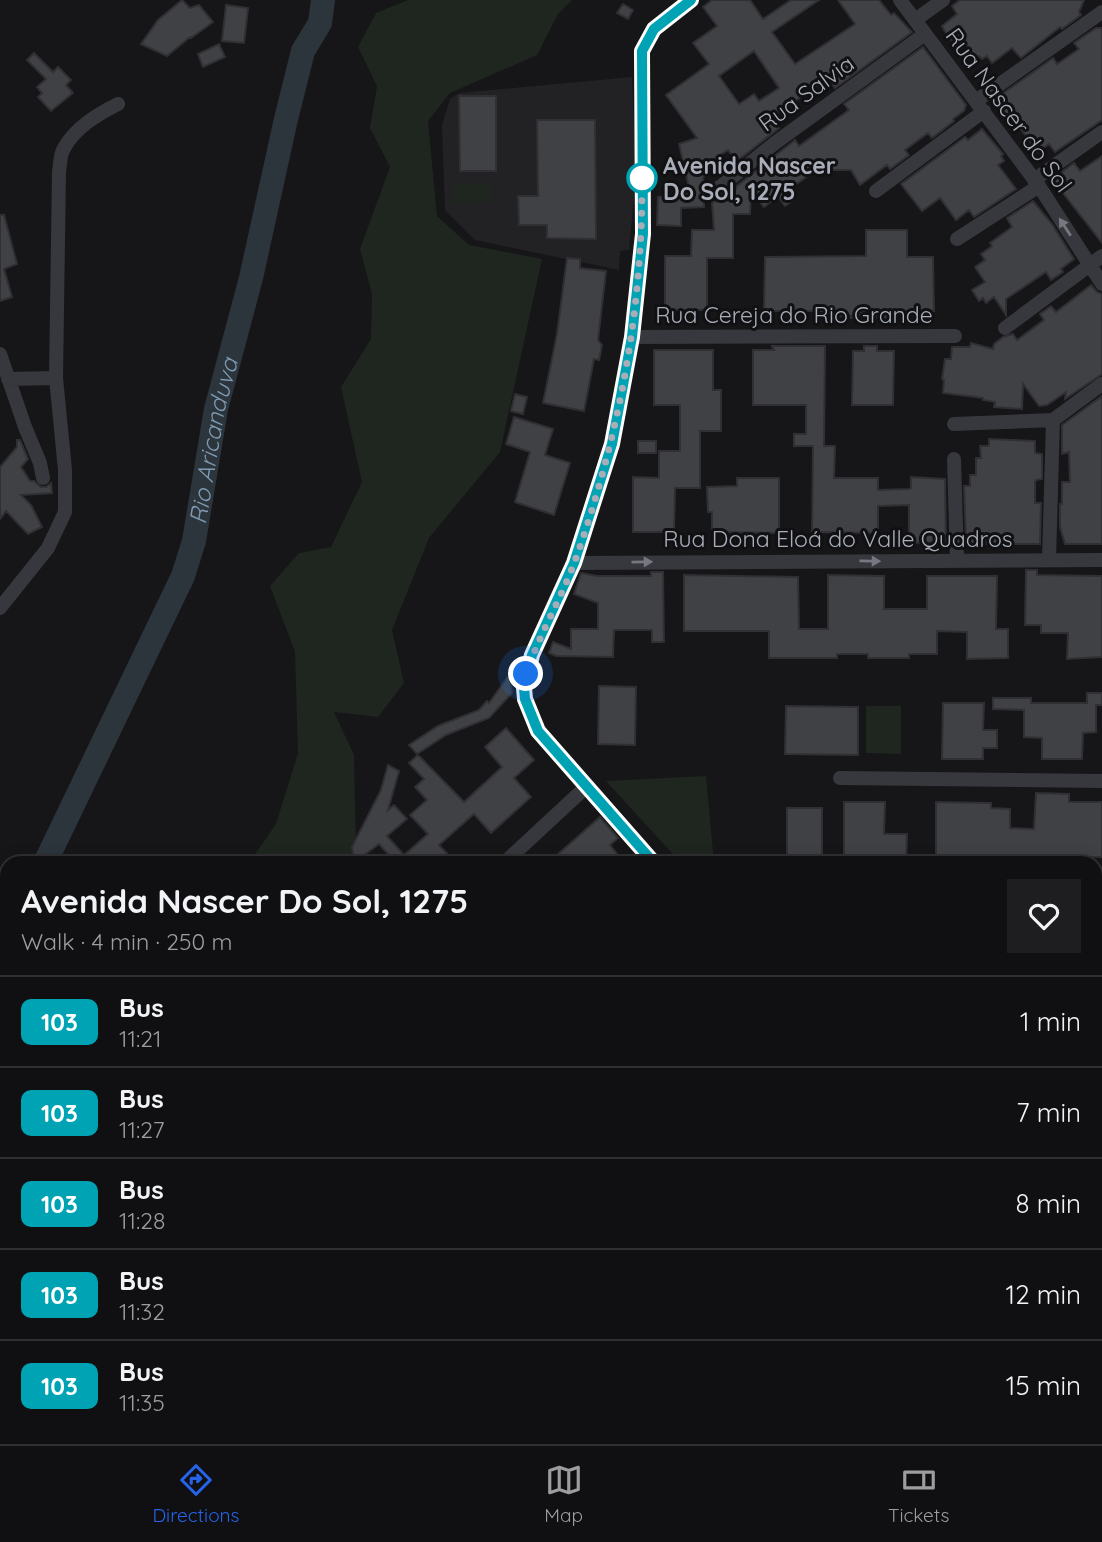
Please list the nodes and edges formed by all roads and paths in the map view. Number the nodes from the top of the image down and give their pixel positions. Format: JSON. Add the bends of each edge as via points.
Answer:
{"nodes":[{"id":1,"x":691,"y":0,"type":"edge"},
{"id":2,"x":900,"y":0,"type":"edge"},
{"id":3,"x":943,"y":0,"type":"edge"},
{"id":4,"x":1102,"y":12,"type":"edge"},
{"id":5,"x":915,"y":20,"type":"junction"},
{"id":6,"x":925,"y":34,"type":"junction"},
{"id":7,"x":118,"y":104,"type":"dead end"},
{"id":8,"x":980,"y":106,"type":"junction"},
{"id":9,"x":1102,"y":132,"type":"edge"},
{"id":10,"x":1036,"y":183,"type":"junction"},
{"id":11,"x":715,"y":191,"type":"dead end"},
{"id":12,"x":876,"y":191,"type":"dead end"},
{"id":13,"x":957,"y":239,"type":"dead end"},
{"id":14,"x":1102,"y":256,"type":"edge"},
{"id":15,"x":1089,"y":265,"type":"junction"},
{"id":16,"x":1102,"y":284,"type":"edge"},
{"id":17,"x":1006,"y":328,"type":"dead end"},
{"id":18,"x":955,"y":336,"type":"dead end"},
{"id":19,"x":632,"y":337,"type":"junction"},
{"id":20,"x":0,"y":354,"type":"edge"},
{"id":21,"x":56,"y":378,"type":"junction"},
{"id":22,"x":8,"y":379,"type":"junction"},
{"id":23,"x":1102,"y":384,"type":"edge"},
{"id":24,"x":1053,"y":420,"type":"junction"},
{"id":25,"x":954,"y":424,"type":"dead end"},
{"id":26,"x":954,"y":459,"type":"dead end"},
{"id":27,"x":43,"y":478,"type":"dead end"},
{"id":28,"x":1049,"y":559,"type":"junction"},
{"id":29,"x":957,"y":560,"type":"junction"},
{"id":30,"x":1102,"y":560,"type":"edge"},
{"id":31,"x":574,"y":563,"type":"junction"},
{"id":32,"x":0,"y":608,"type":"edge"},
{"id":33,"x":840,"y":778,"type":"dead end"},
{"id":34,"x":1102,"y":781,"type":"edge"},
{"id":35,"x":586,"y":788,"type":"junction"},
{"id":36,"x":512,"y":856,"type":"edge"},
{"id":37,"x":648,"y":856,"type":"edge"}],
"edges":[{"from":1,"to":19,"type":"street","via":[[654,29],[642,51],[643,234]]},
{"from":2,"to":5,"type":"street","name":"Rua Nascer do Sol"},
{"from":3,"to":5,"type":"street"},
{"from":4,"to":8,"type":"street"},
{"from":5,"to":6,"type":"street","name":"Rua Nascer do Sol"},
{"from":6,"to":8,"type":"street","name":"Rua Nascer do Sol"},
{"from":6,"to":11,"type":"street","name":"Rua Salvia"},
{"from":7,"to":21,"type":"street","via":[[96,115],[63,151]]},
{"from":8,"to":10,"type":"street","name":"Rua Nascer do Sol"},
{"from":8,"to":12,"type":"street"},
{"from":9,"to":10,"type":"street"},
{"from":10,"to":13,"type":"street"},
{"from":15,"to":10,"type":"street","name":"Rua Nascer do Sol","one_way":true},
{"from":14,"to":15,"type":"street"},
{"from":15,"to":16,"type":"street","name":"Rua Nascer do Sol"},
{"from":15,"to":17,"type":"street"},
{"from":18,"to":19,"type":"street","name":"Rua Cereja do Rio Grande"},
{"from":19,"to":31,"type":"street","via":[[612,444]]},
{"from":20,"to":22,"type":"street"},
{"from":21,"to":22,"type":"street"},
{"from":21,"to":32,"type":"street","via":[[65,512],[48,548]]},
{"from":22,"to":27,"type":"street"},
{"from":23,"to":24,"type":"street"},
{"from":24,"to":25,"type":"street"},
{"from":24,"to":28,"type":"street"},
{"from":26,"to":29,"type":"street"},
{"from":28,"to":29,"type":"street","name":"Rua Dona Eloá do Valle Quadros"},
{"from":28,"to":30,"type":"street","name":"Rua Dona Eloá do Valle Quadros"},
{"from":31,"to":29,"type":"street","name":"Rua Dona Eloá do Valle Quadros","one_way":true},
{"from":31,"to":35,"type":"street","via":[[532,655],[525,699],[538,731]]},
{"from":33,"to":34,"type":"street"},
{"from":35,"to":36,"type":"street"},
{"from":35,"to":37,"type":"street"}]}
